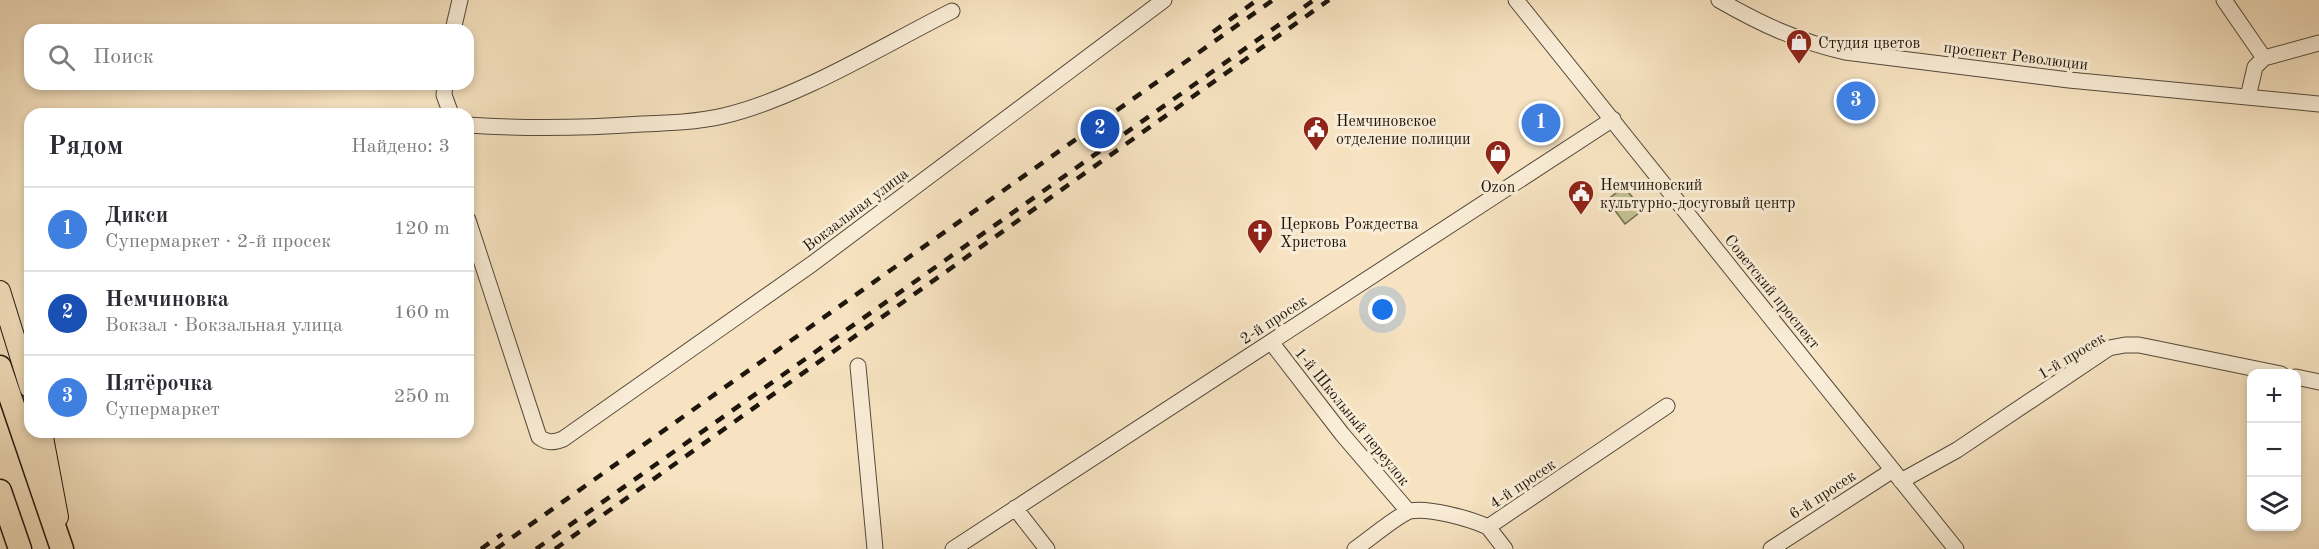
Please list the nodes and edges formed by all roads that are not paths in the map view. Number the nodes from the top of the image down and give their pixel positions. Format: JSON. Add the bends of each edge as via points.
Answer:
{"nodes":[{"id":1,"x":460,"y":0,"type":"edge"},
{"id":2,"x":1164,"y":0,"type":"edge"},
{"id":3,"x":1516,"y":0,"type":"edge"},
{"id":4,"x":1719,"y":0,"type":"edge"},
{"id":5,"x":2224,"y":0,"type":"edge"},
{"id":6,"x":952,"y":11,"type":"dead end"},
{"id":7,"x":454,"y":24,"type":"edge"},
{"id":8,"x":2319,"y":43,"type":"edge"},
{"id":9,"x":2264,"y":58,"type":"junction"},
{"id":10,"x":444,"y":90,"type":"edge"},
{"id":11,"x":2248,"y":97,"type":"junction"},
{"id":12,"x":2319,"y":104,"type":"edge"},
{"id":13,"x":448,"y":108,"type":"edge"},
{"id":14,"x":1613,"y":119,"type":"junction"},
{"id":15,"x":474,"y":125,"type":"edge"},
{"id":16,"x":474,"y":238,"type":"edge"},
{"id":17,"x":0,"y":291,"type":"edge"},
{"id":18,"x":1271,"y":342,"type":"junction"},
{"id":19,"x":858,"y":366,"type":"dead end"},
{"id":20,"x":0,"y":367,"type":"edge"},
{"id":21,"x":24,"y":369,"type":"edge"},
{"id":22,"x":2257,"y":369,"type":"edge"},
{"id":23,"x":2301,"y":378,"type":"edge"},
{"id":24,"x":2319,"y":382,"type":"edge"},
{"id":25,"x":1667,"y":406,"type":"dead end"},
{"id":26,"x":24,"y":437,"type":"edge"},
{"id":27,"x":24,"y":438,"type":"edge"},
{"id":28,"x":43,"y":438,"type":"edge"},
{"id":29,"x":1897,"y":476,"type":"junction"},
{"id":30,"x":0,"y":491,"type":"edge"},
{"id":31,"x":1015,"y":508,"type":"junction"},
{"id":32,"x":1408,"y":511,"type":"junction"},
{"id":33,"x":1488,"y":527,"type":"junction"},
{"id":34,"x":20,"y":549,"type":"edge"},
{"id":35,"x":62,"y":549,"type":"edge"},
{"id":36,"x":875,"y":549,"type":"edge"},
{"id":37,"x":953,"y":549,"type":"edge"},
{"id":38,"x":1047,"y":549,"type":"edge"},
{"id":39,"x":1355,"y":549,"type":"edge"},
{"id":40,"x":1505,"y":549,"type":"edge"},
{"id":41,"x":1771,"y":549,"type":"edge"},
{"id":42,"x":1956,"y":549,"type":"edge"}],
"edges":[{"from":1,"to":7,"type":"street"},
{"from":2,"to":16,"type":"street","name":"Вокзальная улица","via":[[812,264],[555,442],[539,437]]},
{"from":3,"to":14,"type":"street","name":"Советский проспект"},
{"from":4,"to":11,"type":"street","name":"проспект Революции","via":[[1786,35],[1845,52]]},
{"from":5,"to":9,"type":"street"},
{"from":6,"to":15,"type":"street","via":[[816,81],[724,116],[592,128]]},
{"from":8,"to":9,"type":"street"},
{"from":9,"to":11,"type":"street","via":[[2255,67]]},
{"from":10,"to":13,"type":"street"},
{"from":11,"to":12,"type":"street","name":"проспект Революции"},
{"from":14,"to":18,"type":"street","name":"2-й просек"},
{"from":14,"to":29,"type":"street","name":"Советский проспект"},
{"from":17,"to":21,"type":"main road"},
{"from":18,"to":31,"type":"street","name":"2-й просек"},
{"from":18,"to":32,"type":"street","name":"1-й Школьный переулок"},
{"from":19,"to":36,"type":"street"},
{"from":20,"to":26,"type":"highway"},
{"from":22,"to":29,"type":"street","name":"1-й просек","via":[[2139,345],[2109,348],[1957,450]]},
{"from":23,"to":24,"type":"street"},
{"from":25,"to":33,"type":"street","name":"4-й просек"},
{"from":27,"to":35,"type":"highway"},
{"from":28,"to":35,"type":"main road"},
{"from":29,"to":41,"type":"street","name":"6-й просек"},
{"from":29,"to":42,"type":"street","name":"Советский проспект"},
{"from":30,"to":34,"type":"highway"},
{"from":31,"to":37,"type":"street","name":"2-й просек"},
{"from":31,"to":38,"type":"street"},
{"from":32,"to":33,"type":"street","name":"4-й просек"},
{"from":32,"to":39,"type":"street"},
{"from":33,"to":40,"type":"street"}]}
